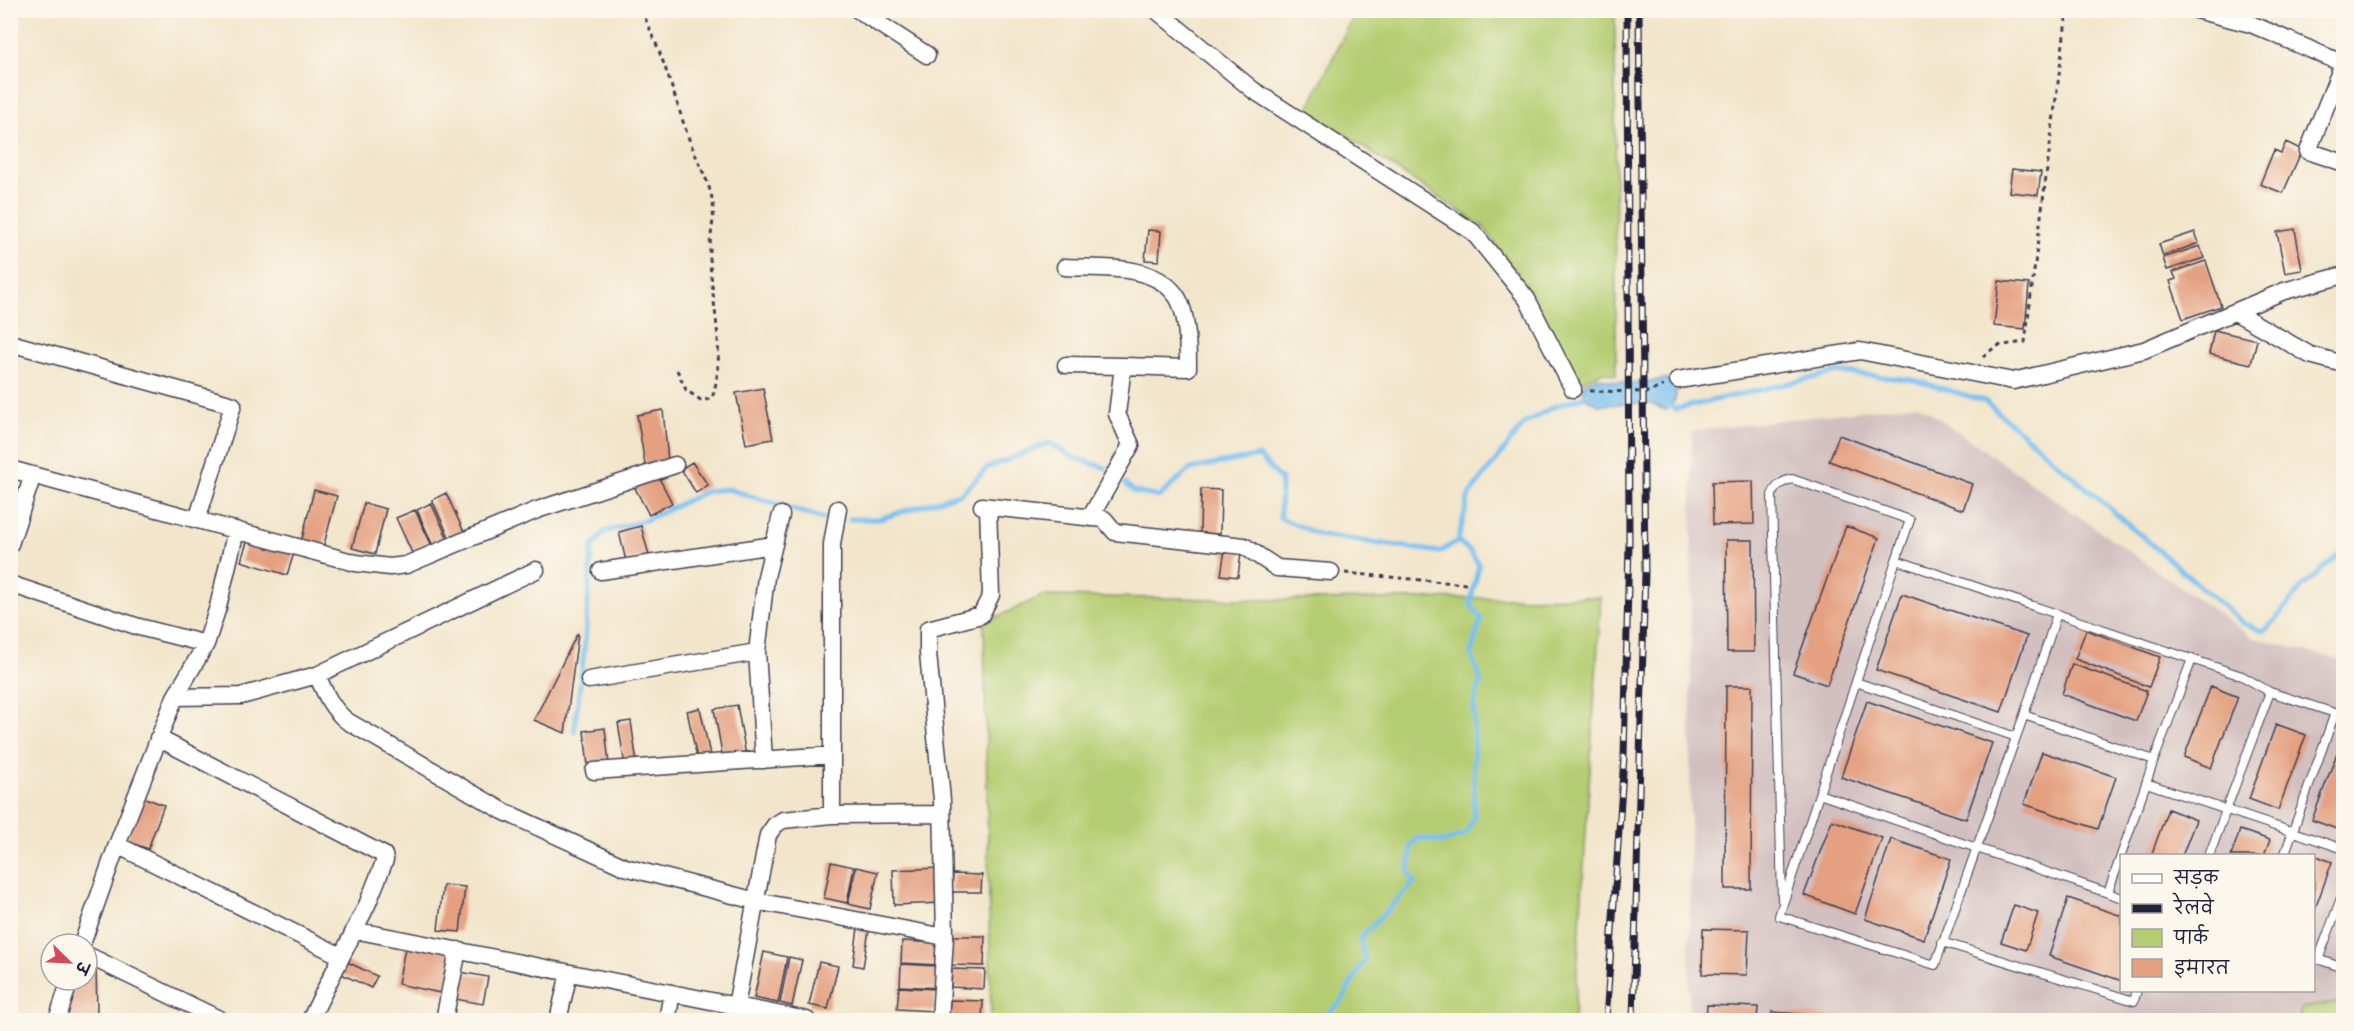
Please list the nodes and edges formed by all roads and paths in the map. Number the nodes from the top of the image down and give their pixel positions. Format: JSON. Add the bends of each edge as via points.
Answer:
{"nodes":[{"id":1,"x":642,"y":10,"type":"edge"},
{"id":2,"x":858,"y":10,"type":"edge"},
{"id":3,"x":1156,"y":10,"type":"edge"},
{"id":4,"x":2196,"y":10,"type":"edge"},
{"id":5,"x":2067,"y":12,"type":"dead end"},
{"id":6,"x":927,"y":55,"type":"dead end"},
{"id":7,"x":2343,"y":64,"type":"edge"},
{"id":8,"x":2343,"y":162,"type":"edge"},
{"id":9,"x":1065,"y":267,"type":"dead end"},
{"id":10,"x":2343,"y":275,"type":"edge"},
{"id":11,"x":2235,"y":312,"type":"junction"},
{"id":12,"x":10,"y":343,"type":"edge"},
{"id":13,"x":2343,"y":364,"type":"edge"},
{"id":14,"x":1066,"y":365,"type":"dead end"},
{"id":15,"x":1123,"y":366,"type":"junction"},
{"id":16,"x":676,"y":370,"type":"dead end"},
{"id":17,"x":1978,"y":374,"type":"junction"},
{"id":18,"x":1678,"y":380,"type":"joint"},
{"id":19,"x":1573,"y":389,"type":"joint"},
{"id":20,"x":675,"y":465,"type":"dead end"},
{"id":21,"x":10,"y":469,"type":"edge"},
{"id":22,"x":33,"y":475,"type":"junction"},
{"id":23,"x":838,"y":509,"type":"dead end"},
{"id":24,"x":781,"y":515,"type":"dead end"},
{"id":25,"x":1090,"y":518,"type":"junction"},
{"id":26,"x":197,"y":520,"type":"junction"},
{"id":27,"x":236,"y":530,"type":"junction"},
{"id":28,"x":10,"y":544,"type":"edge"},
{"id":29,"x":774,"y":545,"type":"junction"},
{"id":30,"x":1896,"y":560,"type":"junction"},
{"id":31,"x":537,"y":570,"type":"dead end"},
{"id":32,"x":601,"y":572,"type":"dead end"},
{"id":33,"x":1331,"y":572,"type":"joint"},
{"id":34,"x":10,"y":584,"type":"edge"},
{"id":35,"x":1466,"y":584,"type":"dead end"},
{"id":36,"x":2057,"y":614,"type":"junction"},
{"id":37,"x":206,"y":644,"type":"junction"},
{"id":38,"x":757,"y":652,"type":"junction"},
{"id":39,"x":2192,"y":659,"type":"junction"},
{"id":40,"x":317,"y":675,"type":"junction"},
{"id":41,"x":589,"y":680,"type":"dead end"},
{"id":42,"x":1856,"y":682,"type":"junction"},
{"id":43,"x":2270,"y":692,"type":"junction"},
{"id":44,"x":175,"y":697,"type":"junction"},
{"id":45,"x":2024,"y":715,"type":"junction"},
{"id":46,"x":2339,"y":715,"type":"edge"},
{"id":47,"x":2016,"y":737,"type":"junction"},
{"id":48,"x":158,"y":738,"type":"junction"},
{"id":49,"x":832,"y":755,"type":"junction"},
{"id":50,"x":764,"y":760,"type":"junction"},
{"id":51,"x":2154,"y":760,"type":"junction"},
{"id":52,"x":594,"y":771,"type":"dead end"},
{"id":53,"x":2146,"y":783,"type":"junction"},
{"id":54,"x":1819,"y":794,"type":"junction"},
{"id":55,"x":2226,"y":810,"type":"junction"},
{"id":56,"x":942,"y":814,"type":"junction"},
{"id":57,"x":832,"y":815,"type":"junction"},
{"id":58,"x":2292,"y":832,"type":"junction"},
{"id":59,"x":117,"y":845,"type":"junction"},
{"id":60,"x":1977,"y":846,"type":"junction"},
{"id":61,"x":2343,"y":849,"type":"edge"},
{"id":62,"x":2121,"y":854,"type":"edge"},
{"id":63,"x":2209,"y":854,"type":"edge"},
{"id":64,"x":2284,"y":854,"type":"edge"},
{"id":65,"x":2120,"y":858,"type":"edge"},
{"id":66,"x":2343,"y":890,"type":"edge"},
{"id":67,"x":2108,"y":893,"type":"junction"},
{"id":68,"x":2120,"y":898,"type":"edge"},
{"id":69,"x":756,"y":901,"type":"junction"},
{"id":70,"x":1783,"y":907,"type":"junction"},
{"id":71,"x":354,"y":930,"type":"junction"},
{"id":72,"x":86,"y":932,"type":"edge"},
{"id":73,"x":945,"y":937,"type":"junction"},
{"id":74,"x":1942,"y":942,"type":"junction"},
{"id":75,"x":458,"y":950,"type":"junction"},
{"id":76,"x":341,"y":956,"type":"junction"},
{"id":77,"x":2316,"y":959,"type":"edge"},
{"id":78,"x":99,"y":961,"type":"edge"},
{"id":79,"x":2343,"y":968,"type":"edge"},
{"id":80,"x":569,"y":973,"type":"junction"},
{"id":81,"x":66,"y":992,"type":"edge"},
{"id":82,"x":2136,"y":992,"type":"edge"},
{"id":83,"x":672,"y":993,"type":"junction"},
{"id":84,"x":736,"y":1006,"type":"junction"},
{"id":85,"x":765,"y":1016,"type":"edge"},
{"id":86,"x":57,"y":1020,"type":"edge"},
{"id":87,"x":220,"y":1020,"type":"edge"},
{"id":88,"x":310,"y":1020,"type":"edge"},
{"id":89,"x":444,"y":1020,"type":"edge"},
{"id":90,"x":558,"y":1020,"type":"edge"},
{"id":91,"x":667,"y":1020,"type":"edge"},
{"id":92,"x":807,"y":1020,"type":"edge"},
{"id":93,"x":940,"y":1020,"type":"edge"}],
"edges":[{"from":1,"to":16,"type":"path","via":[[714,206],[710,249],[718,349],[717,385],[712,398],[702,401],[686,390]]},
{"from":2,"to":6,"type":"street"},
{"from":3,"to":19,"type":"street","via":[[1253,90],[1473,232],[1527,299]]},
{"from":4,"to":7,"type":"street","via":[[2251,24]]},
{"from":5,"to":17,"type":"path","via":[[2025,342],[1996,346],[1984,355]]},
{"from":7,"to":8,"type":"street","via":[[2308,151]]},
{"from":9,"to":15,"type":"street","via":[[1152,275],[1176,295],[1187,328],[1188,368]]},
{"from":10,"to":11,"type":"street","via":[[2284,291]]},
{"from":11,"to":13,"type":"street","via":[[2310,355]]},
{"from":11,"to":17,"type":"street","via":[[2144,350],[2013,381]]},
{"from":12,"to":26,"type":"street","via":[[233,405]]},
{"from":14,"to":15,"type":"street"},
{"from":15,"to":25,"type":"street","via":[[1117,414],[1131,445]]},
{"from":17,"to":18,"type":"street","via":[[1860,351]]},
{"from":18,"to":19,"type":"path","via":[[1649,392]]},
{"from":20,"to":27,"type":"street","via":[[537,510],[406,565],[356,563]]},
{"from":21,"to":22,"type":"street"},
{"from":22,"to":26,"type":"street"},
{"from":22,"to":28,"type":"street"},
{"from":23,"to":49,"type":"street","via":[[831,544]]},
{"from":24,"to":29,"type":"street"},
{"from":25,"to":33,"type":"street","via":[[1104,519],[1115,532],[1244,546],[1277,568]]},
{"from":25,"to":56,"type":"street","via":[[985,507],[991,595],[981,615],[928,628]]},
{"from":26,"to":27,"type":"street"},
{"from":27,"to":37,"type":"street"},
{"from":29,"to":32,"type":"street"},
{"from":29,"to":38,"type":"street"},
{"from":30,"to":36,"type":"lane"},
{"from":30,"to":42,"type":"lane"},
{"from":30,"to":70,"type":"lane","via":[[1910,520],[1791,479],[1774,490]]},
{"from":31,"to":40,"type":"street"},
{"from":33,"to":35,"type":"path"},
{"from":34,"to":37,"type":"street","via":[[139,627]]},
{"from":36,"to":39,"type":"lane"},
{"from":36,"to":45,"type":"lane"},
{"from":37,"to":44,"type":"street"},
{"from":38,"to":41,"type":"street"},
{"from":38,"to":50,"type":"street"},
{"from":39,"to":43,"type":"lane","via":[[2242,676]]},
{"from":39,"to":51,"type":"lane"},
{"from":40,"to":44,"type":"street","via":[[241,696]]},
{"from":40,"to":69,"type":"street","via":[[327,700],[347,721],[503,811],[625,867]]},
{"from":42,"to":47,"type":"lane"},
{"from":42,"to":54,"type":"lane"},
{"from":43,"to":46,"type":"lane"},
{"from":43,"to":55,"type":"lane"},
{"from":44,"to":48,"type":"street"},
{"from":45,"to":47,"type":"lane"},
{"from":45,"to":51,"type":"lane"},
{"from":46,"to":58,"type":"lane"},
{"from":47,"to":60,"type":"lane"},
{"from":48,"to":59,"type":"street"},
{"from":48,"to":71,"type":"street","via":[[384,855]]},
{"from":49,"to":50,"type":"street"},
{"from":49,"to":57,"type":"street"},
{"from":50,"to":52,"type":"street"},
{"from":51,"to":53,"type":"lane"},
{"from":53,"to":55,"type":"lane"},
{"from":53,"to":62,"type":"lane"},
{"from":54,"to":60,"type":"lane"},
{"from":54,"to":70,"type":"lane"},
{"from":55,"to":58,"type":"lane"},
{"from":55,"to":63,"type":"lane"},
{"from":56,"to":57,"type":"street"},
{"from":56,"to":73,"type":"street"},
{"from":57,"to":69,"type":"street","via":[[783,820],[775,825],[768,835]]},
{"from":58,"to":61,"type":"lane"},
{"from":58,"to":64,"type":"lane"},
{"from":59,"to":72,"type":"street"},
{"from":59,"to":76,"type":"street"},
{"from":60,"to":67,"type":"lane"},
{"from":60,"to":74,"type":"lane"},
{"from":65,"to":67,"type":"lane"},
{"from":66,"to":77,"type":"lane"},
{"from":67,"to":68,"type":"lane"},
{"from":69,"to":73,"type":"street"},
{"from":69,"to":84,"type":"street"},
{"from":70,"to":74,"type":"lane","via":[[1779,916],[1935,965]]},
{"from":71,"to":75,"type":"street"},
{"from":71,"to":76,"type":"street"},
{"from":73,"to":93,"type":"street"},
{"from":74,"to":82,"type":"lane","via":[[2134,1001]]},
{"from":75,"to":80,"type":"street"},
{"from":75,"to":89,"type":"street"},
{"from":76,"to":88,"type":"street"},
{"from":77,"to":79,"type":"lane"},
{"from":78,"to":87,"type":"street"},
{"from":80,"to":83,"type":"street"},
{"from":80,"to":90,"type":"street"},
{"from":81,"to":86,"type":"street"},
{"from":83,"to":84,"type":"street"},
{"from":83,"to":91,"type":"street"},
{"from":84,"to":85,"type":"street"},
{"from":85,"to":92,"type":"street"}]}
